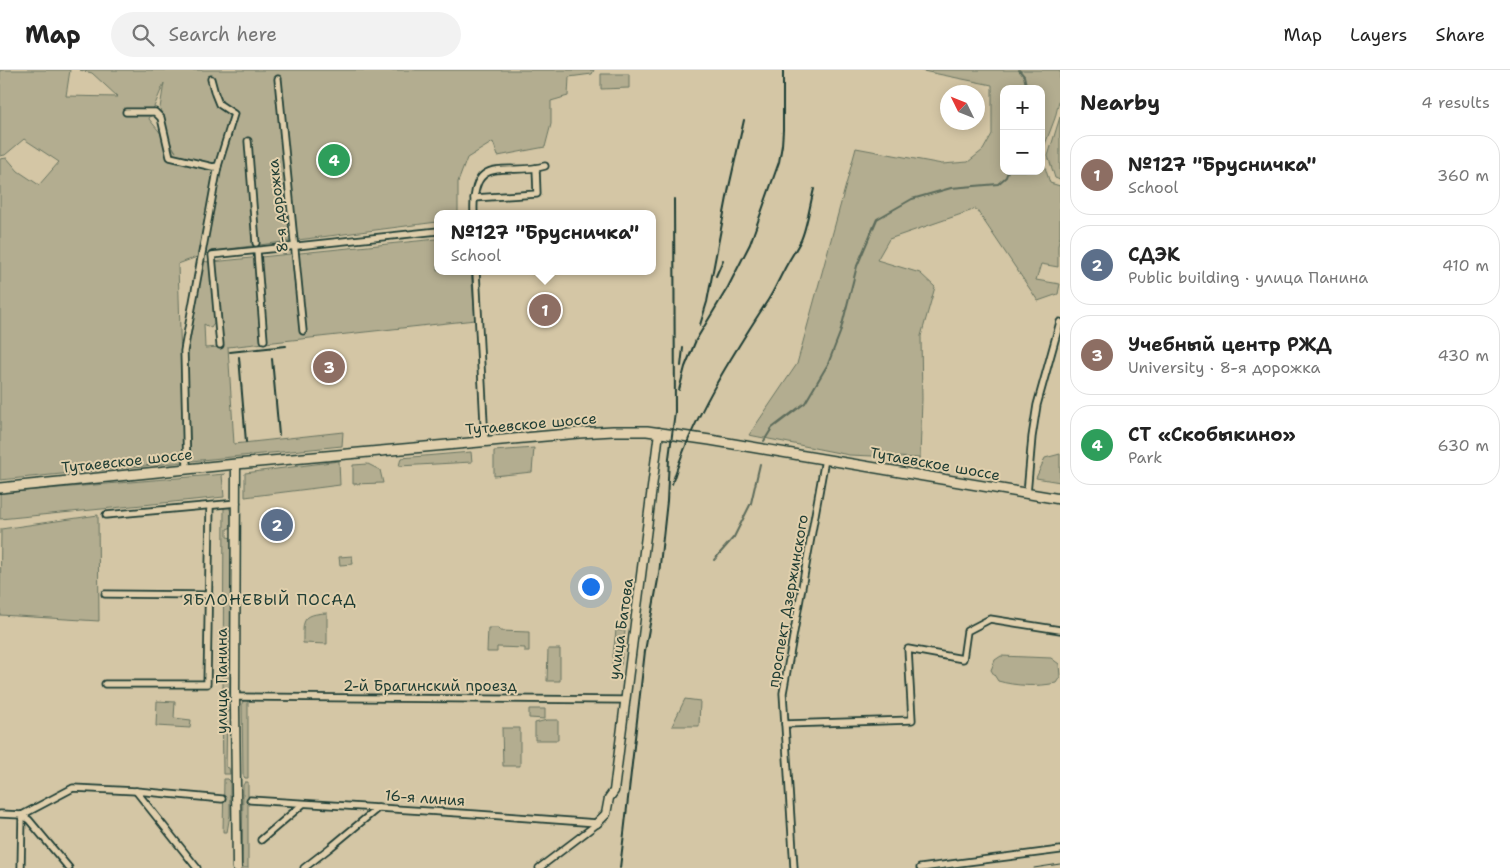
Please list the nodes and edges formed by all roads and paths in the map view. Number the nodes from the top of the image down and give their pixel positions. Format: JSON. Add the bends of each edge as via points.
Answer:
{"nodes":[{"id":1,"x":211,"y":79,"type":"dead end"},
{"id":2,"x":278,"y":79,"type":"dead end"},
{"id":3,"x":126,"y":112,"type":"dead end"},
{"id":4,"x":248,"y":141,"type":"dead end"},
{"id":5,"x":218,"y":166,"type":"junction"},
{"id":6,"x":545,"y":166,"type":"dead end"},
{"id":7,"x":536,"y":168,"type":"junction"},
{"id":8,"x":474,"y":198,"type":"junction"},
{"id":9,"x":474,"y":210,"type":"edge"},
{"id":10,"x":434,"y":231,"type":"edge"},
{"id":11,"x":256,"y":243,"type":"dead end"},
{"id":12,"x":295,"y":247,"type":"junction"},
{"id":13,"x":257,"y":251,"type":"junction"},
{"id":14,"x":476,"y":275,"type":"edge"},
{"id":15,"x":1060,"y":322,"type":"edge"},
{"id":16,"x":303,"y":331,"type":"dead end"},
{"id":17,"x":264,"y":340,"type":"dead end"},
{"id":18,"x":220,"y":345,"type":"dead end"},
{"id":19,"x":659,"y":432,"type":"junction"},
{"id":20,"x":485,"y":442,"type":"junction"},
{"id":21,"x":825,"y":459,"type":"junction"},
{"id":22,"x":236,"y":464,"type":"junction"},
{"id":23,"x":187,"y":469,"type":"junction"},
{"id":24,"x":0,"y":488,"type":"edge"},
{"id":25,"x":1027,"y":494,"type":"junction"},
{"id":26,"x":1060,"y":499,"type":"edge"},
{"id":27,"x":236,"y":503,"type":"junction"},
{"id":28,"x":210,"y":506,"type":"junction"},
{"id":29,"x":106,"y":515,"type":"dead end"},
{"id":30,"x":105,"y":594,"type":"dead end"},
{"id":31,"x":209,"y":595,"type":"junction"},
{"id":32,"x":1060,"y":630,"type":"edge"},
{"id":33,"x":105,"y":684,"type":"dead end"},
{"id":34,"x":236,"y":697,"type":"junction"},
{"id":35,"x":625,"y":700,"type":"junction"},
{"id":36,"x":785,"y":724,"type":"junction"},
{"id":37,"x":136,"y":791,"type":"junction"},
{"id":38,"x":222,"y":799,"type":"dead end"},
{"id":39,"x":250,"y":800,"type":"dead end"},
{"id":40,"x":303,"y":804,"type":"junction"},
{"id":41,"x":378,"y":808,"type":"junction"},
{"id":42,"x":0,"y":814,"type":"edge"},
{"id":43,"x":22,"y":815,"type":"junction"},
{"id":44,"x":597,"y":823,"type":"junction"},
{"id":45,"x":261,"y":840,"type":"dead end"},
{"id":46,"x":1060,"y":850,"type":"edge"},
{"id":47,"x":21,"y":868,"type":"edge"},
{"id":48,"x":69,"y":868,"type":"edge"},
{"id":49,"x":197,"y":868,"type":"edge"},
{"id":50,"x":237,"y":868,"type":"edge"},
{"id":51,"x":304,"y":868,"type":"edge"},
{"id":52,"x":539,"y":868,"type":"edge"},
{"id":53,"x":794,"y":868,"type":"edge"},
{"id":54,"x":920,"y":868,"type":"edge"}],
"edges":[{"from":1,"to":5,"type":"street","via":[[219,104],[234,114]]},
{"from":2,"to":12,"type":"street","name":"8-я дорожка"},
{"from":3,"to":5,"type":"street","via":[[155,112],[161,118],[170,157]]},
{"from":4,"to":11,"type":"street"},
{"from":5,"to":23,"type":"street","via":[[184,351]]},
{"from":6,"to":7,"type":"street"},
{"from":7,"to":8,"type":"street","via":[[495,169],[486,173],[480,179]]},
{"from":7,"to":8,"type":"street","via":[[537,194]]},
{"from":8,"to":9,"type":"street"},
{"from":10,"to":12,"type":"street"},
{"from":12,"to":13,"type":"street"},
{"from":12,"to":16,"type":"street","name":"8-я дорожка"},
{"from":13,"to":17,"type":"street"},
{"from":13,"to":18,"type":"street","via":[[212,255]]},
{"from":14,"to":20,"type":"street"},
{"from":15,"to":25,"type":"street","via":[[1037,405]]},
{"from":19,"to":20,"type":"main road","name":"Тутаевское шоссе","via":[[604,431]]},
{"from":19,"to":21,"type":"main road","name":"Тутаевское шоссе"},
{"from":19,"to":35,"type":"street","name":"улица Батова"},
{"from":20,"to":22,"type":"main road","name":"Тутаевское шоссе"},
{"from":21,"to":25,"type":"main road","name":"Тутаевское шоссе"},
{"from":21,"to":36,"type":"street","name":"проспект Дзержинского","via":[[783,692]]},
{"from":22,"to":23,"type":"main road","name":"Тутаевское шоссе"},
{"from":22,"to":27,"type":"street","name":"улица Панина"},
{"from":23,"to":24,"type":"main road","name":"Тутаевское шоссе"},
{"from":25,"to":26,"type":"main road","name":"Тутаевское шоссе"},
{"from":27,"to":28,"type":"street"},
{"from":27,"to":34,"type":"street","name":"улица Панина"},
{"from":28,"to":29,"type":"street"},
{"from":28,"to":31,"type":"street"},
{"from":30,"to":31,"type":"street"},
{"from":31,"to":33,"type":"street","via":[[207,684]]},
{"from":32,"to":36,"type":"street","via":[[990,619],[967,631],[963,659],[908,649],[912,720]]},
{"from":34,"to":35,"type":"street","name":"2-й Брагинский проезд"},
{"from":34,"to":50,"type":"street","name":"улица Панина"},
{"from":35,"to":44,"type":"street","name":"улица Батова","via":[[614,791],[606,814]]},
{"from":36,"to":53,"type":"street","name":"проспект Дзержинского"},
{"from":37,"to":38,"type":"street"},
{"from":37,"to":43,"type":"street","via":[[73,788]]},
{"from":37,"to":49,"type":"street"},
{"from":39,"to":40,"type":"street","name":"16-я линия"},
{"from":40,"to":41,"type":"street","name":"16-я линия"},
{"from":40,"to":45,"type":"street"},
{"from":41,"to":44,"type":"street","name":"16-я линия"},
{"from":41,"to":51,"type":"street"},
{"from":42,"to":43,"type":"street"},
{"from":43,"to":47,"type":"street"},
{"from":43,"to":48,"type":"street"},
{"from":44,"to":52,"type":"street"},
{"from":46,"to":54,"type":"street"}]}
